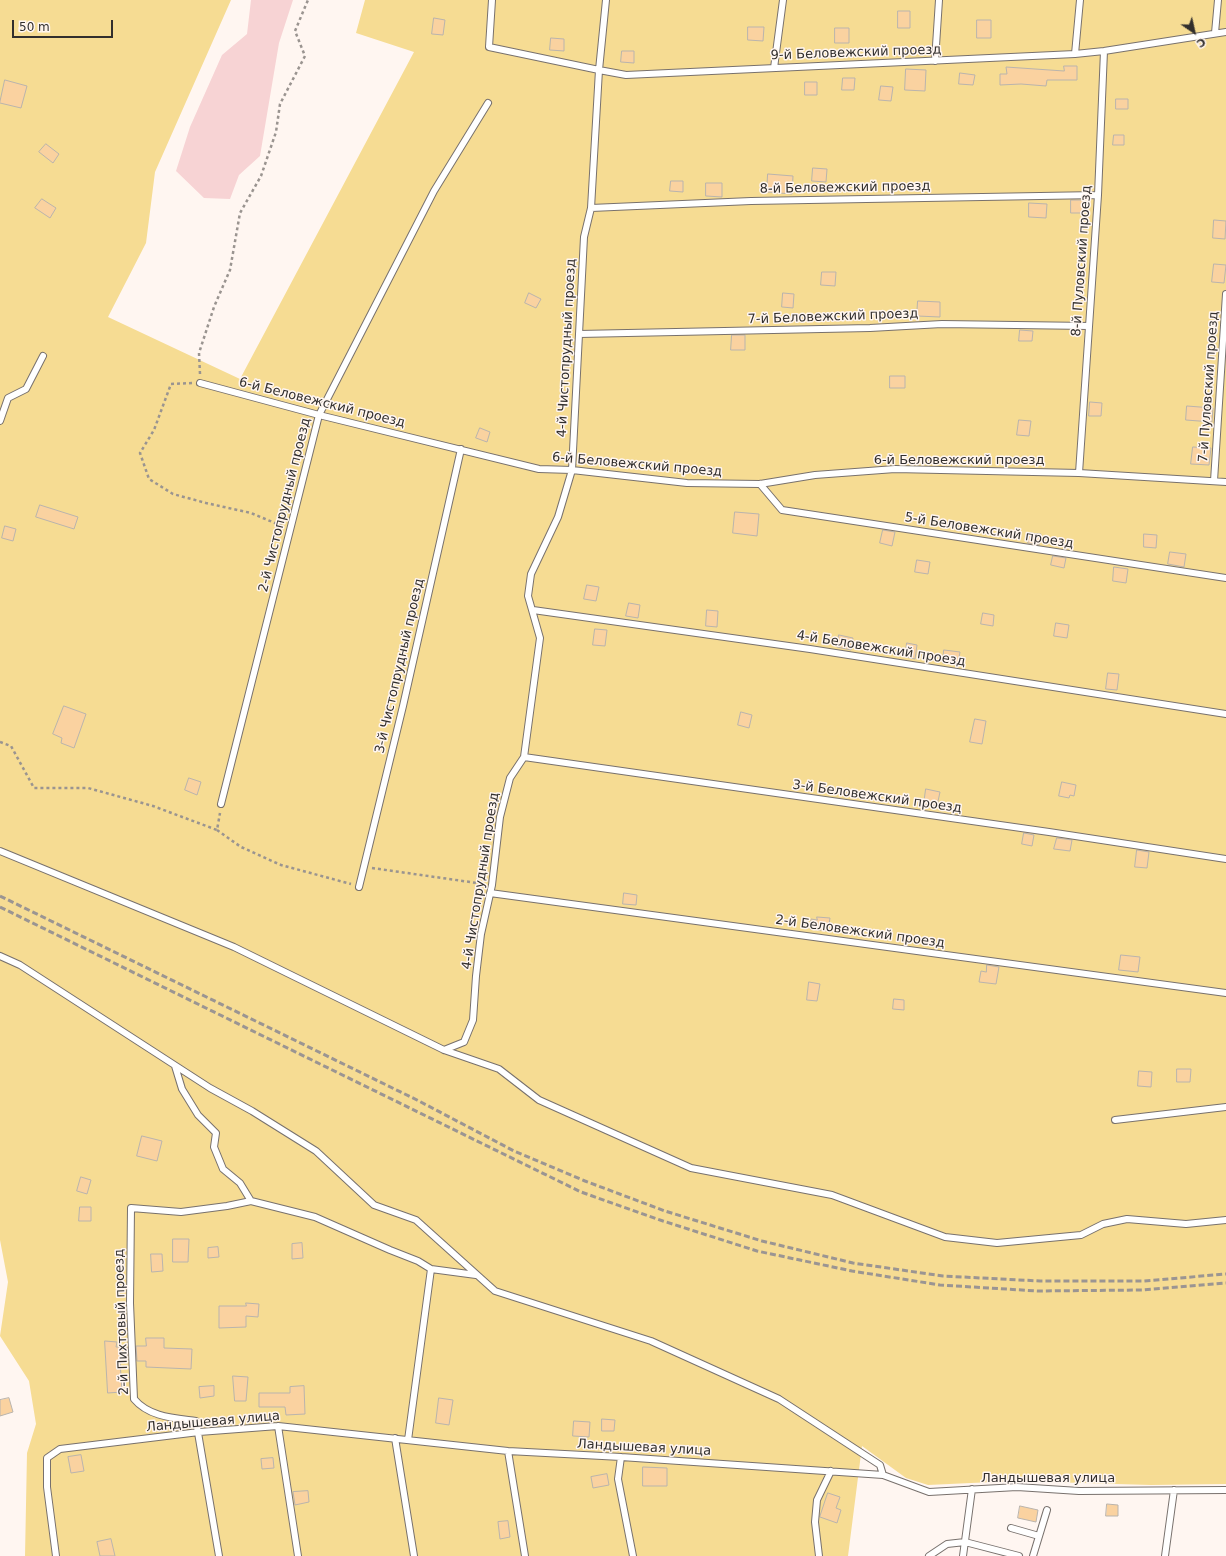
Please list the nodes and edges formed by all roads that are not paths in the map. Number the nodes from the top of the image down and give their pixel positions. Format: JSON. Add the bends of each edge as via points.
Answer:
{"nodes":[{"id":1,"x":492,"y":0,"type":"edge"},
{"id":2,"x":606,"y":0,"type":"edge"},
{"id":3,"x":784,"y":0,"type":"edge"},
{"id":4,"x":939,"y":0,"type":"edge"},
{"id":5,"x":1080,"y":0,"type":"edge"},
{"id":6,"x":1218,"y":0,"type":"edge"},
{"id":7,"x":1226,"y":32,"type":"edge"},
{"id":8,"x":1215,"y":33,"type":"junction"},
{"id":9,"x":1104,"y":52,"type":"junction"},
{"id":10,"x":1075,"y":54,"type":"junction"},
{"id":11,"x":935,"y":61,"type":"junction"},
{"id":12,"x":774,"y":68,"type":"junction"},
{"id":13,"x":599,"y":70,"type":"junction"},
{"id":14,"x":488,"y":103,"type":"dead end"},
{"id":15,"x":1098,"y":195,"type":"junction"},
{"id":16,"x":591,"y":208,"type":"junction"},
{"id":17,"x":1226,"y":294,"type":"edge"},
{"id":18,"x":1089,"y":326,"type":"junction"},
{"id":19,"x":579,"y":334,"type":"junction"},
{"id":20,"x":43,"y":356,"type":"dead end"},
{"id":21,"x":200,"y":383,"type":"road end"},
{"id":22,"x":319,"y":415,"type":"junction"},
{"id":23,"x":0,"y":421,"type":"edge"},
{"id":24,"x":460,"y":449,"type":"junction"},
{"id":25,"x":572,"y":470,"type":"junction"},
{"id":26,"x":1078,"y":473,"type":"junction"},
{"id":27,"x":1214,"y":482,"type":"junction"},
{"id":28,"x":1226,"y":482,"type":"edge"},
{"id":29,"x":760,"y":484,"type":"junction"},
{"id":30,"x":1226,"y":578,"type":"edge"},
{"id":31,"x":533,"y":610,"type":"junction"},
{"id":32,"x":1226,"y":714,"type":"edge"},
{"id":33,"x":524,"y":757,"type":"junction"},
{"id":34,"x":221,"y":804,"type":"road end"},
{"id":35,"x":0,"y":851,"type":"edge"},
{"id":36,"x":1226,"y":860,"type":"edge"},
{"id":37,"x":359,"y":887,"type":"road end"},
{"id":38,"x":490,"y":893,"type":"junction"},
{"id":39,"x":0,"y":956,"type":"edge"},
{"id":40,"x":1226,"y":993,"type":"edge"},
{"id":41,"x":444,"y":1050,"type":"junction"},
{"id":42,"x":175,"y":1066,"type":"junction"},
{"id":43,"x":1226,"y":1107,"type":"edge"},
{"id":44,"x":1115,"y":1120,"type":"dead end"},
{"id":45,"x":251,"y":1201,"type":"junction"},
{"id":46,"x":1226,"y":1220,"type":"edge"},
{"id":47,"x":430,"y":1269,"type":"junction"},
{"id":48,"x":476,"y":1275,"type":"junction"},
{"id":49,"x":278,"y":1426,"type":"junction"},
{"id":50,"x":199,"y":1432,"type":"junction"},
{"id":51,"x":395,"y":1438,"type":"junction"},
{"id":52,"x":408,"y":1440,"type":"junction"},
{"id":53,"x":508,"y":1451,"type":"junction"},
{"id":54,"x":621,"y":1457,"type":"junction"},
{"id":55,"x":831,"y":1471,"type":"junction"},
{"id":56,"x":883,"y":1475,"type":"junction"},
{"id":57,"x":972,"y":1489,"type":"junction"},
{"id":58,"x":1174,"y":1490,"type":"junction"},
{"id":59,"x":1226,"y":1490,"type":"edge"},
{"id":60,"x":1047,"y":1510,"type":"dead end"},
{"id":61,"x":1011,"y":1528,"type":"dead end"},
{"id":62,"x":1039,"y":1536,"type":"junction"},
{"id":63,"x":965,"y":1542,"type":"junction"},
{"id":64,"x":56,"y":1556,"type":"edge"},
{"id":65,"x":219,"y":1556,"type":"edge"},
{"id":66,"x":298,"y":1556,"type":"edge"},
{"id":67,"x":414,"y":1556,"type":"edge"},
{"id":68,"x":525,"y":1556,"type":"edge"},
{"id":69,"x":633,"y":1556,"type":"edge"},
{"id":70,"x":819,"y":1556,"type":"edge"},
{"id":71,"x":929,"y":1556,"type":"edge"},
{"id":72,"x":963,"y":1556,"type":"edge"},
{"id":73,"x":1019,"y":1556,"type":"edge"},
{"id":74,"x":1033,"y":1556,"type":"edge"},
{"id":75,"x":1165,"y":1556,"type":"edge"}],
"edges":[{"from":1,"to":13,"type":"lane","name":"9-й Беловежский проезд","via":[[489,47]]},
{"from":2,"to":13,"type":"lane","name":"4-й Чистопрудный проезд"},
{"from":3,"to":12,"type":"lane"},
{"from":4,"to":11,"type":"lane"},
{"from":5,"to":10,"type":"lane"},
{"from":6,"to":8,"type":"lane"},
{"from":7,"to":8,"type":"lane","name":"9-й Беловежский проезд"},
{"from":8,"to":9,"type":"lane","name":"9-й Беловежский проезд"},
{"from":9,"to":10,"type":"lane","name":"9-й Беловежский проезд"},
{"from":9,"to":15,"type":"lane","name":"8-й Пуловский проезд"},
{"from":10,"to":11,"type":"lane","name":"9-й Беловежский проезд"},
{"from":11,"to":12,"type":"lane","name":"9-й Беловежский проезд"},
{"from":12,"to":13,"type":"lane","name":"9-й Беловежский проезд","via":[[626,75]]},
{"from":13,"to":16,"type":"lane","name":"4-й Чистопрудный проезд"},
{"from":14,"to":22,"type":"lane","name":"2-й Чистопрудный проезд","via":[[434,191]]},
{"from":15,"to":16,"type":"lane","name":"8-й Беловежский проезд","via":[[797,200]]},
{"from":15,"to":18,"type":"lane","name":"8-й Пуловский проезд"},
{"from":16,"to":19,"type":"lane","name":"4-й Чистопрудный проезд","via":[[584,237]]},
{"from":17,"to":27,"type":"lane","name":"7-й Пуловский проезд"},
{"from":18,"to":19,"type":"lane","name":"7-й Беловежский проезд","via":[[942,324],[870,328]]},
{"from":18,"to":26,"type":"lane","name":"8-й Пуловский проезд"},
{"from":19,"to":25,"type":"lane","name":"4-й Чистопрудный проезд"},
{"from":20,"to":23,"type":"lane","via":[[26,389],[8,398]]},
{"from":21,"to":22,"type":"lane","name":"6-й Беловежский проезд"},
{"from":22,"to":24,"type":"lane","name":"6-й Беловежский проезд"},
{"from":22,"to":34,"type":"lane","name":"2-й Чистопрудный проезд"},
{"from":24,"to":25,"type":"lane","name":"6-й Беловежский проезд","via":[[539,468]]},
{"from":24,"to":37,"type":"lane","name":"3-й Чистопрудный проезд","via":[[403,706]]},
{"from":25,"to":29,"type":"lane","name":"6-й Беловежский проезд","via":[[688,483]]},
{"from":25,"to":31,"type":"lane","name":"4-й Чистопрудный проезд","via":[[558,517],[531,574],[528,596]]},
{"from":26,"to":27,"type":"lane","name":"6-й Беловежский проезд"},
{"from":26,"to":29,"type":"lane","name":"6-й Беловежский проезд","via":[[895,469],[816,475]]},
{"from":27,"to":28,"type":"lane","name":"6-й Беловежский проезд"},
{"from":29,"to":30,"type":"lane","name":"5-й Беловежский проезд","via":[[782,510]]},
{"from":31,"to":32,"type":"lane","name":"4-й Беловежский проезд","via":[[810,649]]},
{"from":31,"to":33,"type":"lane","name":"4-й Чистопрудный проезд","via":[[540,638]]},
{"from":33,"to":36,"type":"lane","name":"3-й Беловежский проезд","via":[[1049,832]]},
{"from":33,"to":38,"type":"lane","name":"4-й Чистопрудный проезд","via":[[510,778],[500,817]]},
{"from":35,"to":41,"type":"lane","via":[[234,947]]},
{"from":38,"to":40,"type":"lane","name":"2-й Беловежский проезд"},
{"from":38,"to":41,"type":"lane","name":"4-й Чистопрудный проезд","via":[[481,934],[473,1020],[464,1042]]},
{"from":39,"to":42,"type":"lane","via":[[20,965]]},
{"from":41,"to":46,"type":"lane","via":[[499,1069],[539,1100],[691,1168],[832,1195],[945,1237],[997,1243],[1081,1235],[1103,1224],[1127,1219],[1186,1224]]},
{"from":42,"to":45,"type":"lane","via":[[182,1089],[198,1115],[216,1133],[214,1148],[223,1169],[240,1183]]},
{"from":42,"to":48,"type":"lane","via":[[316,1151],[374,1205],[416,1220]]},
{"from":43,"to":44,"type":"lane"},
{"from":45,"to":47,"type":"lane","via":[[315,1217],[418,1261]]},
{"from":45,"to":50,"type":"lane","name":"2-й Пихтовый проезд","via":[[181,1212],[132,1208],[130,1303],[134,1399],[141,1407],[162,1416],[196,1421]]},
{"from":47,"to":48,"type":"lane"},
{"from":47,"to":52,"type":"lane"},
{"from":48,"to":56,"type":"lane","via":[[495,1291],[651,1341],[779,1399],[880,1465]]},
{"from":49,"to":50,"type":"lane","name":"Ландышевая улица"},
{"from":49,"to":51,"type":"lane","name":"Ландышевая улица"},
{"from":49,"to":66,"type":"lane"},
{"from":50,"to":64,"type":"lane","name":"Ландышевая улица","via":[[60,1449],[47,1458],[47,1487]]},
{"from":50,"to":65,"type":"lane"},
{"from":51,"to":52,"type":"lane","name":"Ландышевая улица"},
{"from":51,"to":67,"type":"lane"},
{"from":52,"to":53,"type":"lane","name":"Ландышевая улица"},
{"from":53,"to":54,"type":"lane","name":"Ландышевая улица"},
{"from":53,"to":68,"type":"lane"},
{"from":54,"to":55,"type":"lane","name":"Ландышевая улица"},
{"from":54,"to":69,"type":"lane","via":[[618,1480]]},
{"from":55,"to":56,"type":"lane","name":"Ландышевая улица"},
{"from":55,"to":70,"type":"lane","via":[[817,1500],[815,1522]]},
{"from":56,"to":57,"type":"lane","name":"Ландышевая улица","via":[[929,1492]]},
{"from":57,"to":58,"type":"lane","name":"Ландышевая улица","via":[[1017,1487],[1079,1491]]},
{"from":57,"to":63,"type":"lane"},
{"from":58,"to":59,"type":"lane","name":"Ландышевая улица"},
{"from":58,"to":75,"type":"lane"},
{"from":60,"to":62,"type":"lane"},
{"from":61,"to":62,"type":"lane"},
{"from":62,"to":74,"type":"lane"},
{"from":63,"to":71,"type":"lane","via":[[947,1544]]},
{"from":63,"to":72,"type":"lane"},
{"from":63,"to":73,"type":"lane"}]}
